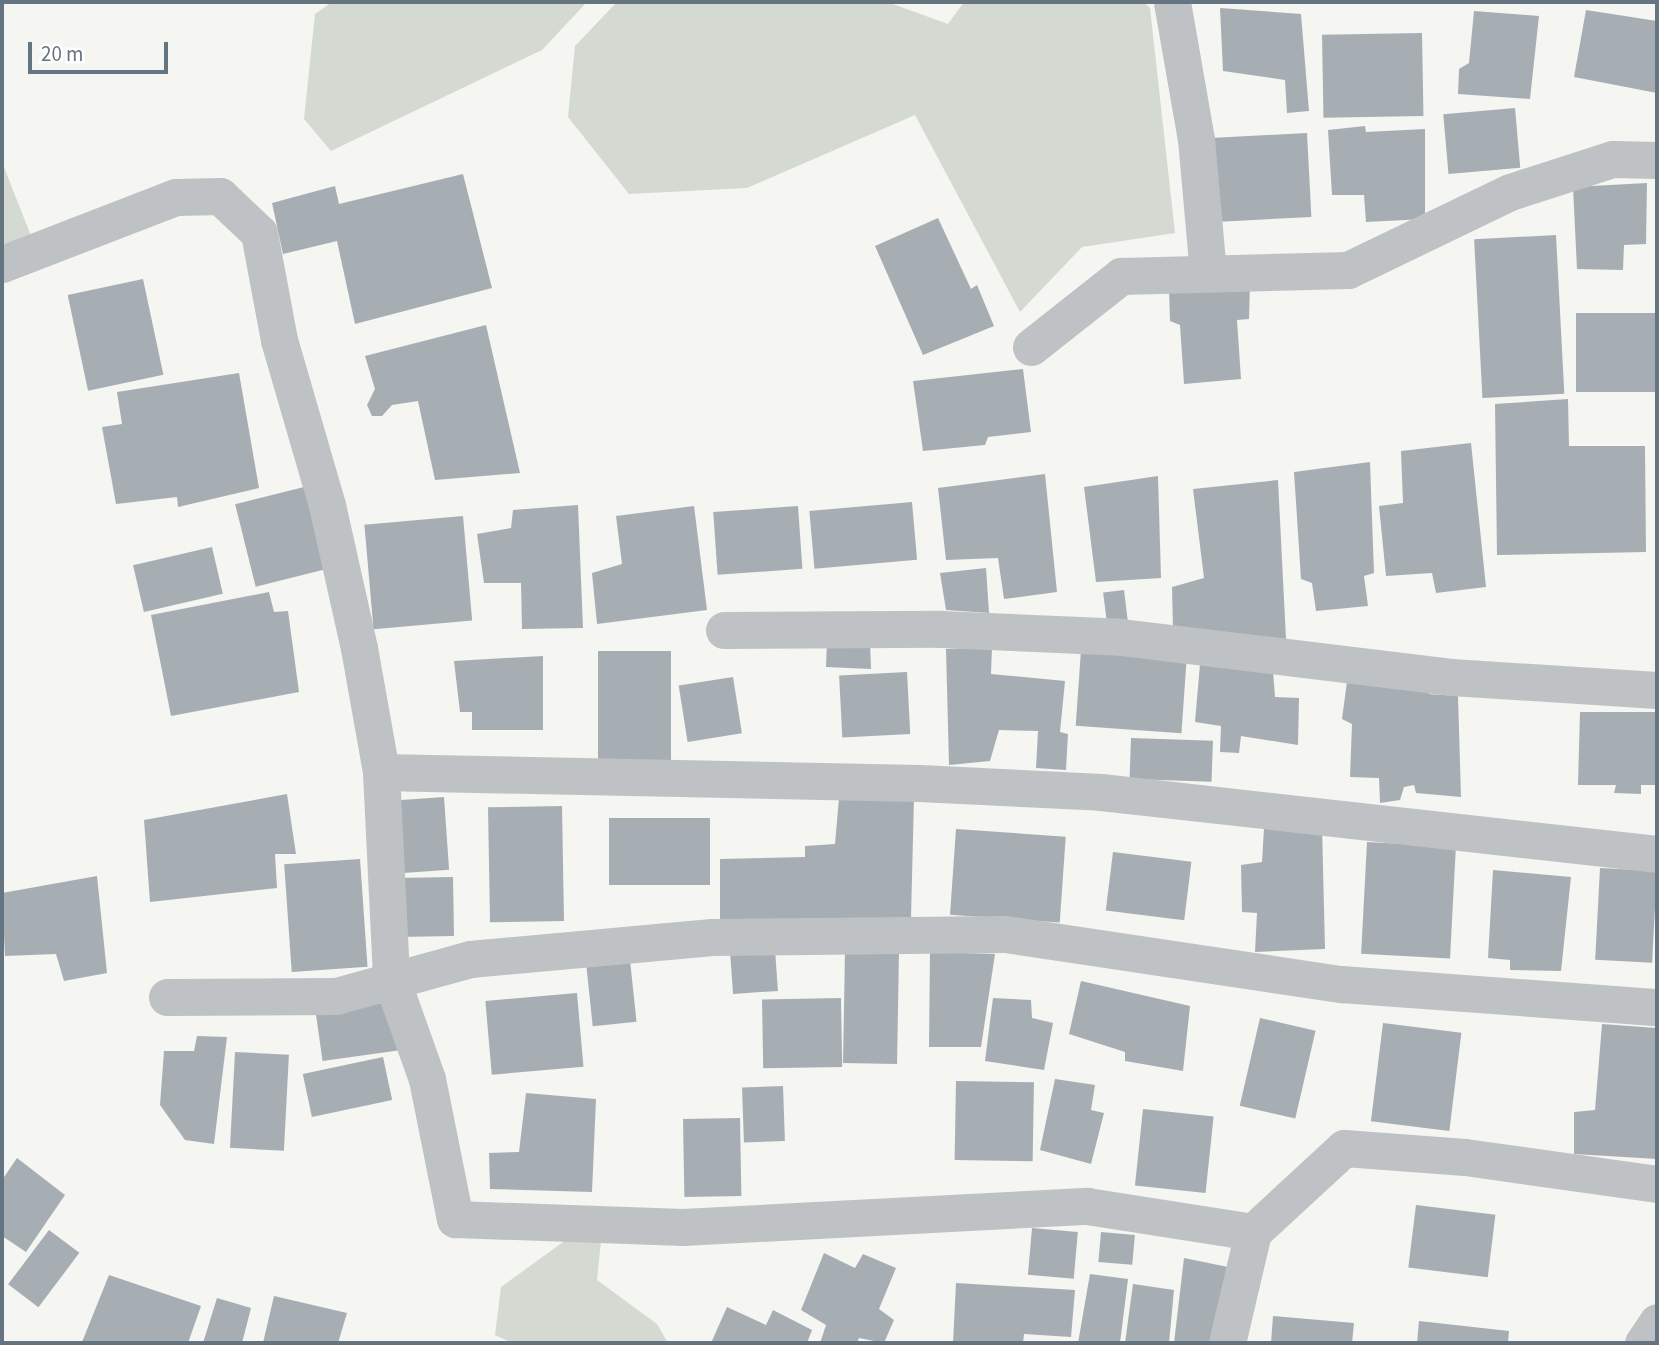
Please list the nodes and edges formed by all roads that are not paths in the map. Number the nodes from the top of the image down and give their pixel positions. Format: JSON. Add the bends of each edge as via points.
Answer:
{"nodes":[{"id":1,"x":1172,"y":2,"type":"edge"},
{"id":2,"x":1657,"y":160,"type":"edge"},
{"id":3,"x":2,"y":264,"type":"edge"},
{"id":4,"x":1208,"y":274,"type":"junction"},
{"id":5,"x":1031,"y":347,"type":"dead end"},
{"id":6,"x":724,"y":631,"type":"dead end"},
{"id":7,"x":1657,"y":690,"type":"edge"},
{"id":8,"x":381,"y":772,"type":"junction"},
{"id":9,"x":1657,"y":854,"type":"edge"},
{"id":10,"x":391,"y":978,"type":"junction"},
{"id":11,"x":167,"y":997,"type":"dead end"},
{"id":12,"x":1657,"y":1007,"type":"edge"},
{"id":13,"x":1657,"y":1184,"type":"edge"},
{"id":14,"x":1254,"y":1232,"type":"junction"},
{"id":15,"x":1657,"y":1322,"type":"edge"},
{"id":16,"x":1227,"y":1343,"type":"edge"},
{"id":17,"x":1643,"y":1343,"type":"edge"}],
"edges":[{"from":1,"to":4,"type":"street","via":[[1196,139]]},
{"from":2,"to":4,"type":"street","via":[[1613,159],[1510,192],[1348,270]]},
{"from":3,"to":8,"type":"street","via":[[177,197],[220,196],[259,233],[279,340],[327,505]]},
{"from":4,"to":5,"type":"street","via":[[1121,275]]},
{"from":6,"to":7,"type":"street","via":[[941,629],[1121,637],[1451,677]]},
{"from":8,"to":9,"type":"street","via":[[919,783],[1101,792]]},
{"from":8,"to":10,"type":"street"},
{"from":10,"to":11,"type":"street","via":[[336,996]]},
{"from":10,"to":12,"type":"street","via":[[470,959],[712,937],[1005,934],[1342,984]]},
{"from":10,"to":14,"type":"street","via":[[427,1079],[455,1219],[683,1227],[1087,1206]]},
{"from":13,"to":14,"type":"street","via":[[1465,1157],[1344,1148]]},
{"from":14,"to":16,"type":"street"},
{"from":15,"to":17,"type":"street"}]}
